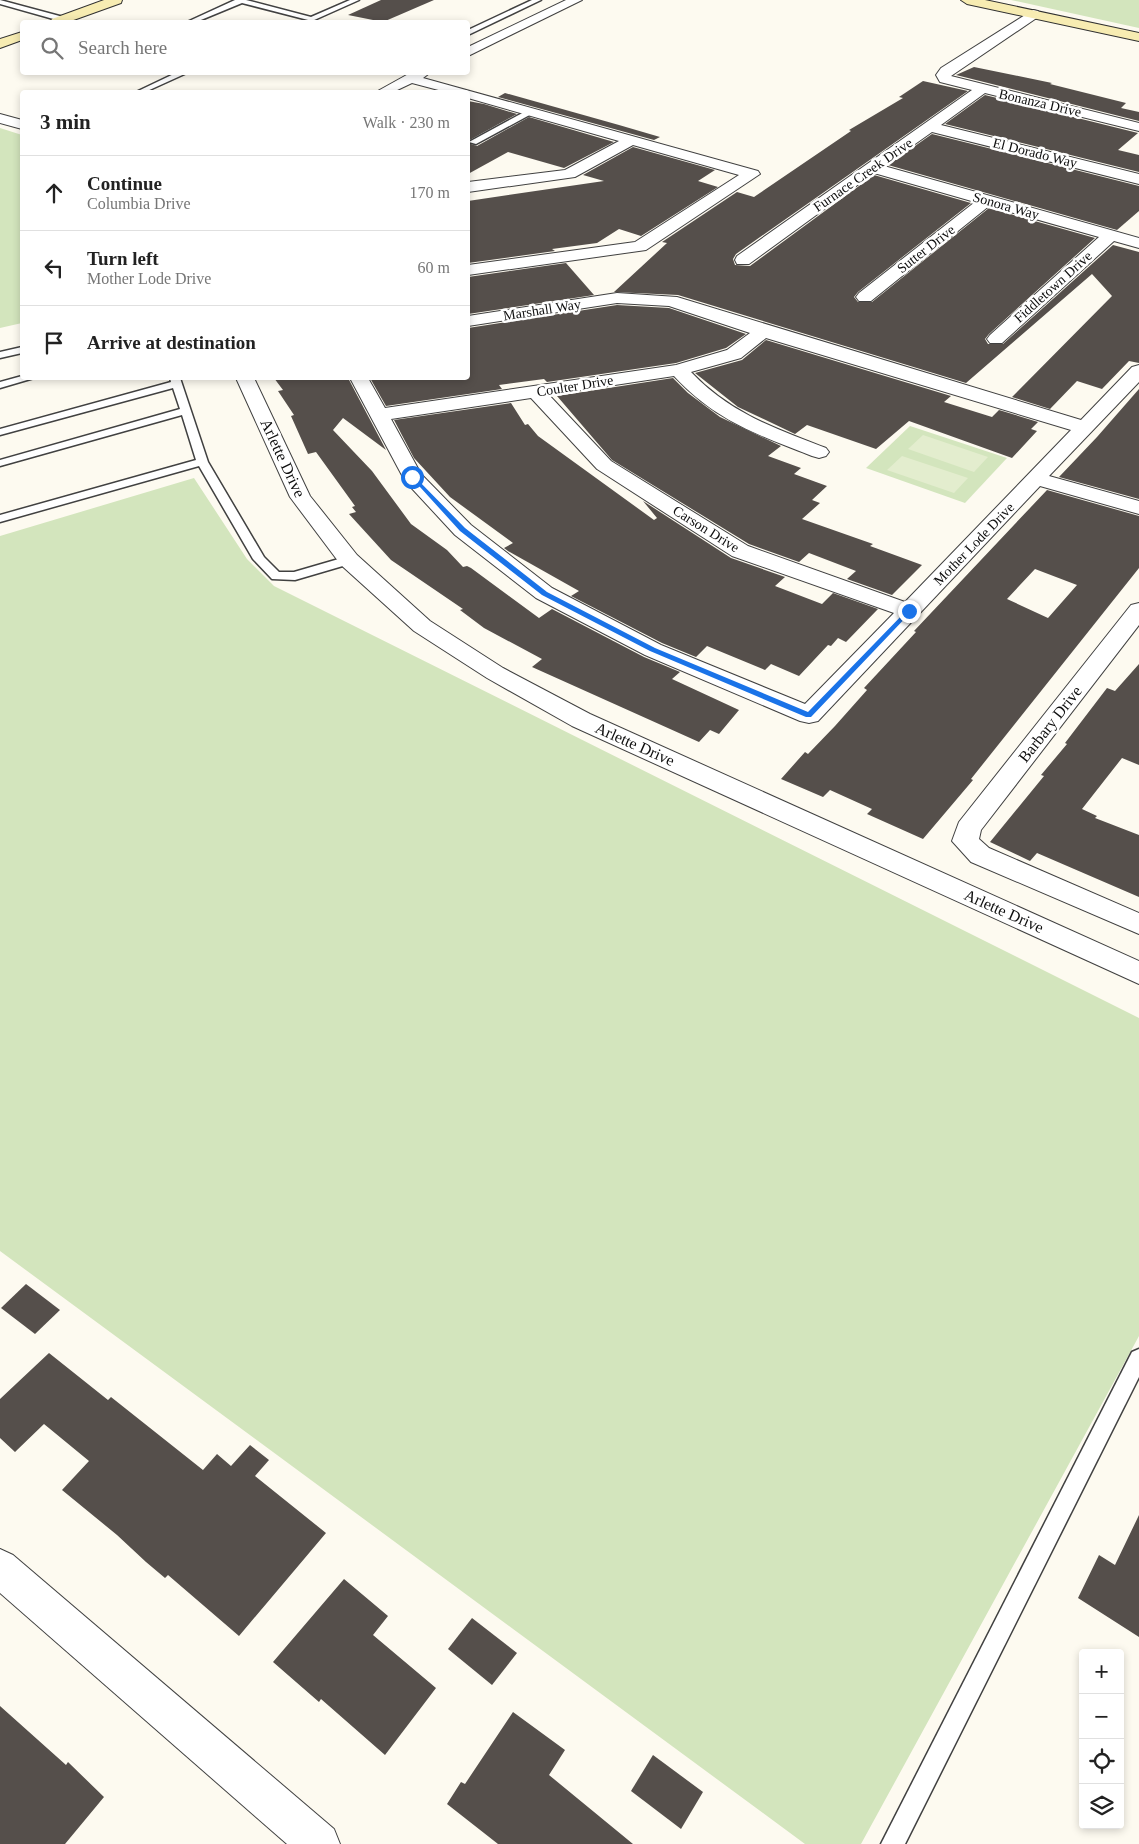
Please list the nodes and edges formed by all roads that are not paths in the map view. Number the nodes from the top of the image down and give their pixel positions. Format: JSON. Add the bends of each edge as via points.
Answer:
{"nodes":[{"id":1,"x":116,"y":0,"type":"edge"},
{"id":2,"x":240,"y":0,"type":"edge"},
{"id":3,"x":356,"y":0,"type":"edge"},
{"id":4,"x":538,"y":0,"type":"edge"},
{"id":5,"x":576,"y":0,"type":"edge"},
{"id":6,"x":967,"y":0,"type":"edge"},
{"id":7,"x":0,"y":2,"type":"edge"},
{"id":8,"x":1033,"y":14,"type":"junction"},
{"id":9,"x":312,"y":19,"type":"joint"},
{"id":10,"x":57,"y":20,"type":"edge"},
{"id":11,"x":63,"y":20,"type":"edge"},
{"id":12,"x":195,"y":20,"type":"edge"},
{"id":13,"x":470,"y":33,"type":"edge"},
{"id":14,"x":470,"y":35,"type":"edge"},
{"id":15,"x":20,"y":37,"type":"edge"},
{"id":16,"x":1139,"y":37,"type":"edge"},
{"id":17,"x":490,"y":41,"type":"junction"},
{"id":18,"x":0,"y":44,"type":"edge"},
{"id":19,"x":470,"y":51,"type":"edge"},
{"id":20,"x":179,"y":75,"type":"edge"},
{"id":21,"x":417,"y":76,"type":"edge"},
{"id":22,"x":982,"y":89,"type":"junction"},
{"id":23,"x":145,"y":90,"type":"edge"},
{"id":24,"x":387,"y":90,"type":"edge"},
{"id":25,"x":456,"y":90,"type":"edge"},
{"id":26,"x":470,"y":95,"type":"edge"},
{"id":27,"x":531,"y":112,"type":"junction"},
{"id":28,"x":0,"y":118,"type":"edge"},
{"id":29,"x":20,"y":124,"type":"edge"},
{"id":30,"x":931,"y":127,"type":"junction"},
{"id":31,"x":1139,"y":127,"type":"edge"},
{"id":32,"x":632,"y":140,"type":"junction"},
{"id":33,"x":473,"y":142,"type":"dead end"},
{"id":34,"x":872,"y":168,"type":"junction"},
{"id":35,"x":1139,"y":179,"type":"edge"},
{"id":36,"x":470,"y":187,"type":"edge"},
{"id":37,"x":987,"y":200,"type":"junction"},
{"id":38,"x":1110,"y":235,"type":"junction"},
{"id":39,"x":1139,"y":243,"type":"edge"},
{"id":40,"x":743,"y":260,"type":"dead end"},
{"id":41,"x":470,"y":270,"type":"edge"},
{"id":42,"x":865,"y":298,"type":"dead end"},
{"id":43,"x":470,"y":321,"type":"edge"},
{"id":44,"x":763,"y":331,"type":"junction"},
{"id":45,"x":996,"y":339,"type":"dead end"},
{"id":46,"x":20,"y":350,"type":"edge"},
{"id":47,"x":0,"y":355,"type":"edge"},
{"id":48,"x":678,"y":370,"type":"junction"},
{"id":49,"x":1139,"y":372,"type":"edge"},
{"id":50,"x":21,"y":380,"type":"edge"},
{"id":51,"x":246,"y":380,"type":"edge"},
{"id":52,"x":360,"y":380,"type":"edge"},
{"id":53,"x":176,"y":381,"type":"edge"},
{"id":54,"x":0,"y":385,"type":"edge"},
{"id":55,"x":536,"y":392,"type":"junction"},
{"id":56,"x":186,"y":411,"type":"junction"},
{"id":57,"x":378,"y":415,"type":"junction"},
{"id":58,"x":1085,"y":428,"type":"junction"},
{"id":59,"x":0,"y":432,"type":"edge"},
{"id":60,"x":819,"y":452,"type":"dead end"},
{"id":61,"x":202,"y":462,"type":"junction"},
{"id":62,"x":0,"y":463,"type":"edge"},
{"id":63,"x":1036,"y":479,"type":"junction"},
{"id":64,"x":1139,"y":508,"type":"edge"},
{"id":65,"x":0,"y":519,"type":"edge"},
{"id":66,"x":349,"y":560,"type":"junction"},
{"id":67,"x":1139,"y":610,"type":"edge"},
{"id":68,"x":909,"y":611,"type":"junction"},
{"id":69,"x":1139,"y":924,"type":"edge"},
{"id":70,"x":1139,"y":973,"type":"edge"},
{"id":71,"x":1139,"y":1358,"type":"edge"},
{"id":72,"x":0,"y":1568,"type":"edge"},
{"id":73,"x":319,"y":1844,"type":"edge"},
{"id":74,"x":893,"y":1844,"type":"edge"}],
"edges":[{"from":1,"to":11,"type":"main road"},
{"from":2,"to":9,"type":"lane"},
{"from":2,"to":12,"type":"lane"},
{"from":3,"to":9,"type":"lane"},
{"from":4,"to":13,"type":"lane"},
{"from":5,"to":17,"type":"street"},
{"from":6,"to":8,"type":"main road"},
{"from":7,"to":10,"type":"lane"},
{"from":8,"to":16,"type":"main road"},
{"from":8,"to":22,"type":"street","name":"Bonanza Drive","via":[[943,76],[952,82]]},
{"from":14,"to":17,"type":"lane"},
{"from":15,"to":18,"type":"main road"},
{"from":17,"to":19,"type":"street"},
{"from":20,"to":23,"type":"lane"},
{"from":21,"to":24,"type":"street"},
{"from":21,"to":25,"type":"street"},
{"from":22,"to":30,"type":"street","name":"Furnace Creek Drive"},
{"from":22,"to":31,"type":"street","name":"Bonanza Drive"},
{"from":26,"to":27,"type":"street"},
{"from":27,"to":32,"type":"street"},
{"from":27,"to":33,"type":"lane"},
{"from":28,"to":29,"type":"street"},
{"from":30,"to":34,"type":"street","name":"Furnace Creek Drive"},
{"from":30,"to":35,"type":"street","name":"El Dorado Way"},
{"from":32,"to":36,"type":"street","via":[[569,174]]},
{"from":32,"to":41,"type":"street","via":[[752,174],[640,246]]},
{"from":34,"to":37,"type":"street","name":"Sonora Way"},
{"from":34,"to":40,"type":"street","name":"Furnace Creek Drive"},
{"from":37,"to":38,"type":"street","name":"Sonora Way"},
{"from":37,"to":42,"type":"street","name":"Sutter Drive"},
{"from":38,"to":39,"type":"street","name":"Sonora Way"},
{"from":38,"to":45,"type":"street","name":"Fiddletown Drive"},
{"from":43,"to":44,"type":"street","name":"Marshall Way","via":[[617,298],[671,301]]},
{"from":44,"to":48,"type":"street","name":"Coulter Drive","via":[[734,354]]},
{"from":44,"to":58,"type":"street","name":"Marshall Way"},
{"from":46,"to":47,"type":"lane"},
{"from":48,"to":55,"type":"street","name":"Coulter Drive"},
{"from":48,"to":60,"type":"street","via":[[700,393],[745,423]]},
{"from":49,"to":58,"type":"street","name":"Mother Lode Drive"},
{"from":50,"to":54,"type":"lane"},
{"from":51,"to":66,"type":"street","name":"Arlette Drive","via":[[300,497]]},
{"from":52,"to":57,"type":"street"},
{"from":53,"to":56,"type":"lane"},
{"from":53,"to":59,"type":"lane"},
{"from":55,"to":57,"type":"street","name":"Coulter Drive"},
{"from":55,"to":68,"type":"street","name":"Carson Drive","via":[[604,465],[740,551]]},
{"from":56,"to":61,"type":"lane"},
{"from":56,"to":62,"type":"lane"},
{"from":57,"to":68,"type":"street","name":"Mother Lode Drive","via":[[412,477],[463,530],[544,593],[653,650],[809,715]]},
{"from":58,"to":63,"type":"street","name":"Mother Lode Drive"},
{"from":61,"to":65,"type":"lane"},
{"from":61,"to":66,"type":"lane","via":[[259,559],[276,576],[295,576]]},
{"from":63,"to":64,"type":"street"},
{"from":63,"to":68,"type":"street","name":"Mother Lode Drive"},
{"from":66,"to":70,"type":"street","name":"Arlette Drive","via":[[422,626],[495,673],[581,720]]},
{"from":67,"to":69,"type":"street","name":"Barbary Drive","via":[[968,828],[965,841],[980,856]]},
{"from":71,"to":74,"type":"lane"},
{"from":72,"to":73,"type":"street"}]}
